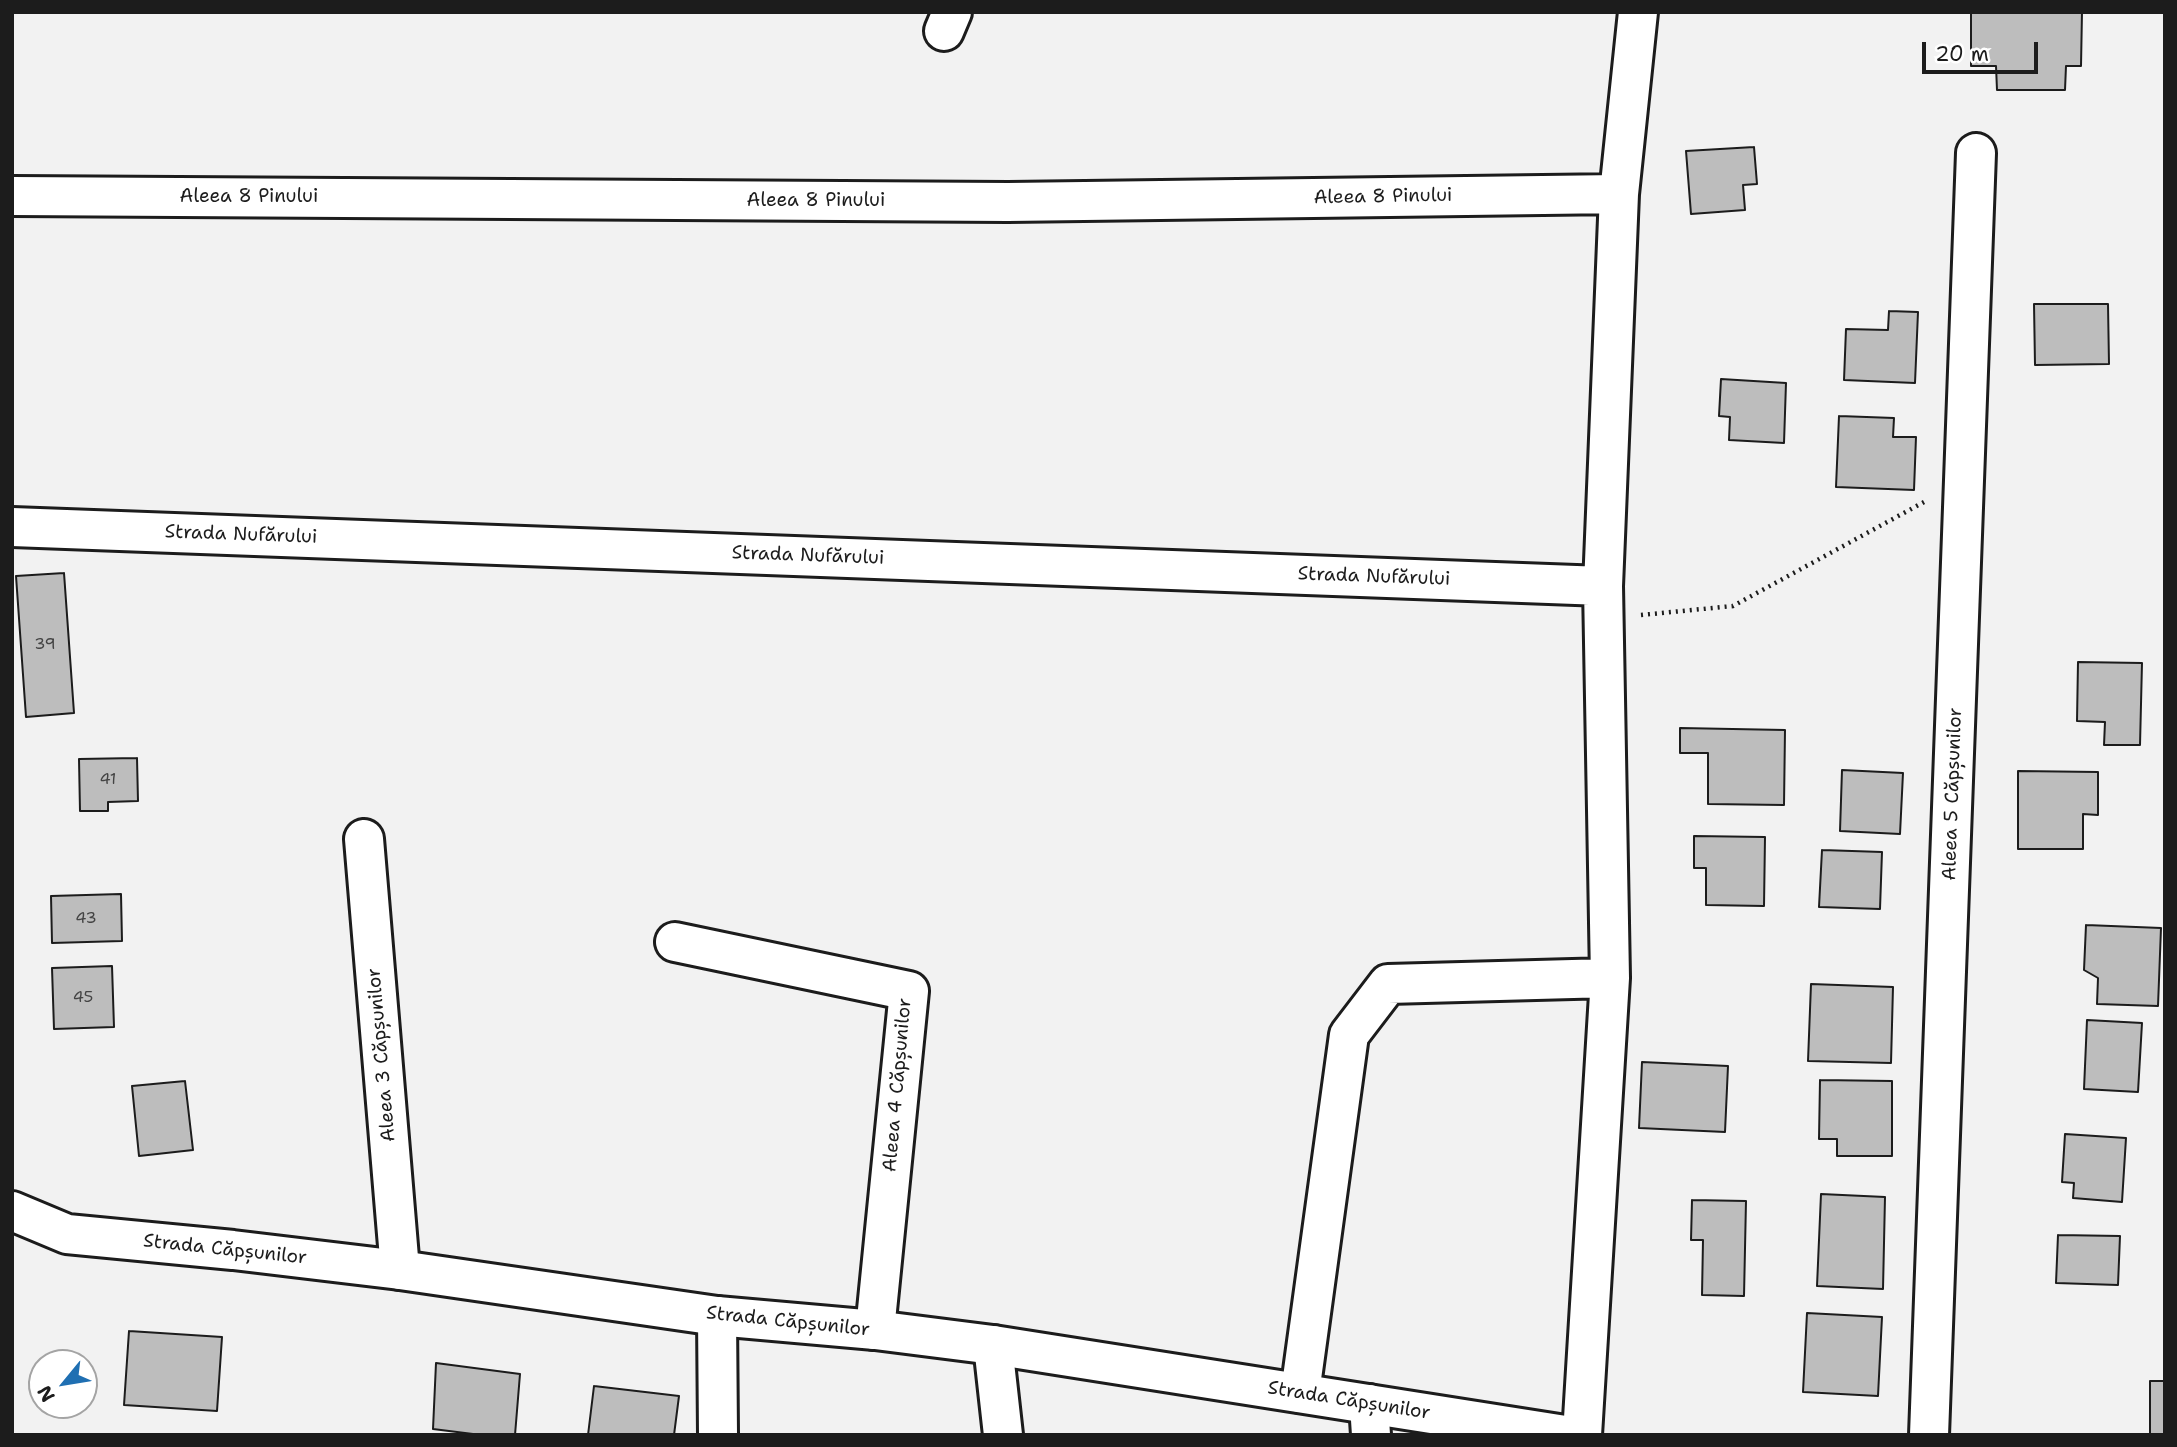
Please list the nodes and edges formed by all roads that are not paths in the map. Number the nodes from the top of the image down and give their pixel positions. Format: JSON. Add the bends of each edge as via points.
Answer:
{"nodes":[{"id":1,"x":1638,"y":12,"type":"edge"},
{"id":2,"x":1976,"y":153,"type":"dead end"},
{"id":3,"x":1619,"y":194,"type":"junction"},
{"id":4,"x":12,"y":196,"type":"edge"},
{"id":5,"x":12,"y":527,"type":"edge"},
{"id":6,"x":1603,"y":602,"type":"junction"},
{"id":7,"x":364,"y":839,"type":"dead end"},
{"id":8,"x":675,"y":942,"type":"dead end"},
{"id":9,"x":1610,"y":978,"type":"junction"},
{"id":10,"x":12,"y":1211,"type":"edge"},
{"id":11,"x":400,"y":1270,"type":"junction"},
{"id":12,"x":717,"y":1316,"type":"junction"},
{"id":13,"x":875,"y":1330,"type":"junction"},
{"id":14,"x":993,"y":1345,"type":"junction"},
{"id":15,"x":1300,"y":1393,"type":"junction"},
{"id":16,"x":1370,"y":1419,"type":"edge"},
{"id":17,"x":718,"y":1435,"type":"edge"},
{"id":18,"x":1003,"y":1435,"type":"edge"},
{"id":19,"x":1565,"y":1435,"type":"edge"},
{"id":20,"x":1582,"y":1435,"type":"edge"},
{"id":21,"x":1929,"y":1435,"type":"edge"}],
"edges":[{"from":1,"to":3,"type":"street"},
{"from":2,"to":21,"type":"street","name":"Aleea 5 Căpșunilor"},
{"from":3,"to":4,"type":"street","name":"Aleea 8 Pinului","via":[[1008,202]]},
{"from":3,"to":6,"type":"street"},
{"from":5,"to":6,"type":"street","name":"Strada Nufărului"},
{"from":6,"to":9,"type":"street"},
{"from":7,"to":11,"type":"street","name":"Aleea 3 Căpșunilor"},
{"from":8,"to":13,"type":"street","name":"Aleea 4 Căpșunilor","via":[[909,991]]},
{"from":9,"to":15,"type":"street","via":[[1388,984],[1356,1025],[1349,1035]]},
{"from":9,"to":20,"type":"street"},
{"from":10,"to":11,"type":"street","name":"Strada Căpșunilor","via":[[67,1234]]},
{"from":11,"to":12,"type":"street","name":"Strada Căpșunilor"},
{"from":12,"to":13,"type":"street","name":"Strada Căpșunilor"},
{"from":12,"to":17,"type":"street"},
{"from":13,"to":14,"type":"street","name":"Strada Căpșunilor"},
{"from":14,"to":15,"type":"street","name":"Strada Căpșunilor"},
{"from":14,"to":18,"type":"street"},
{"from":15,"to":16,"type":"street","name":"Strada Căpșunilor"},
{"from":16,"to":19,"type":"street","name":"Strada Căpșunilor"}]}
